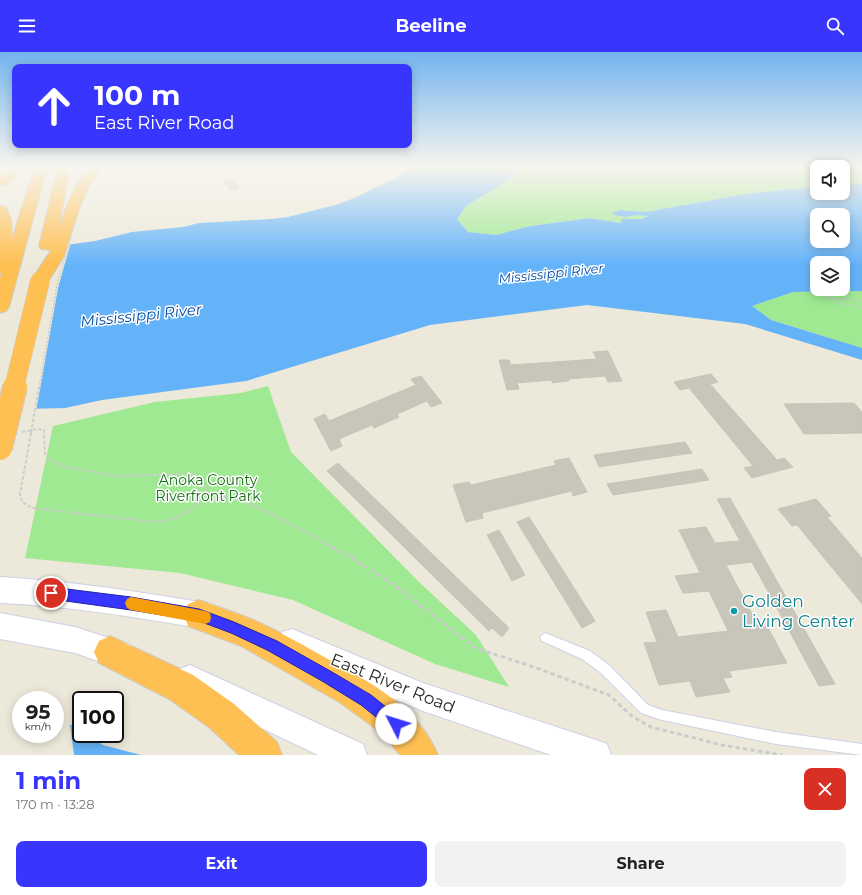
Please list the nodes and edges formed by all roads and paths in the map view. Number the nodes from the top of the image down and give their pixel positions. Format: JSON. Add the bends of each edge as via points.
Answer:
{"nodes":[{"id":1,"x":31,"y":200,"type":"edge"},
{"id":2,"x":57,"y":200,"type":"edge"},
{"id":3,"x":78,"y":200,"type":"edge"},
{"id":4,"x":0,"y":210,"type":"edge"},
{"id":5,"x":70,"y":225,"type":"junction"},
{"id":6,"x":0,"y":268,"type":"edge"},
{"id":7,"x":40,"y":281,"type":"junction"},
{"id":8,"x":825,"y":296,"type":"edge"},
{"id":9,"x":830,"y":299,"type":"junction"},
{"id":10,"x":862,"y":301,"type":"edge"},
{"id":11,"x":0,"y":307,"type":"edge"},
{"id":12,"x":862,"y":308,"type":"edge"},
{"id":13,"x":15,"y":434,"type":"dead end"},
{"id":14,"x":0,"y":448,"type":"edge"},
{"id":15,"x":208,"y":493,"type":"junction"},
{"id":16,"x":0,"y":590,"type":"edge"},
{"id":17,"x":199,"y":615,"type":"junction"},
{"id":18,"x":0,"y":626,"type":"edge"},
{"id":19,"x":546,"y":638,"type":"dead end"},
{"id":20,"x":110,"y":652,"type":"junction"},
{"id":21,"x":862,"y":750,"type":"edge"},
{"id":22,"x":264,"y":755,"type":"edge"},
{"id":23,"x":352,"y":755,"type":"edge"},
{"id":24,"x":420,"y":755,"type":"edge"},
{"id":25,"x":596,"y":755,"type":"edge"},
{"id":26,"x":782,"y":755,"type":"edge"}],
"edges":[{"from":1,"to":11,"type":"highway"},
{"from":2,"to":7,"type":"highway"},
{"from":3,"to":5,"type":"highway"},
{"from":4,"to":6,"type":"highway","via":[[4,219]]},
{"from":5,"to":7,"type":"highway","via":[[58,253]]},
{"from":5,"to":15,"type":"path","bridge":true,"via":[[20,498],[32,508],[164,522],[178,519],[190,512]]},
{"from":7,"to":14,"type":"highway","bridge":true},
{"from":8,"to":9,"type":"path"},
{"from":9,"to":10,"type":"path"},
{"from":9,"to":12,"type":"path"},
{"from":13,"to":15,"type":"path","via":[[44,430],[45,454],[62,466],[115,476],[192,474],[199,477]]},
{"from":15,"to":26,"type":"path","via":[[228,496],[272,514],[354,559],[397,587],[476,648],[609,695],[633,717],[651,726],[722,745]]},
{"from":16,"to":17,"type":"main road","name":"East River Road","via":[[60,594]]},
{"from":17,"to":24,"type":"highway","via":[[245,632],[366,700],[396,724]]},
{"from":17,"to":25,"type":"main road","name":"East River Road","via":[[234,622],[286,639],[423,697]]},
{"from":18,"to":20,"type":"main road","via":[[75,640]]},
{"from":19,"to":21,"type":"lane","via":[[586,655],[605,669],[645,709],[662,715],[776,738]]},
{"from":20,"to":22,"type":"highway","via":[[182,687],[222,716]]},
{"from":20,"to":23,"type":"main road","via":[[193,680]]}]}
